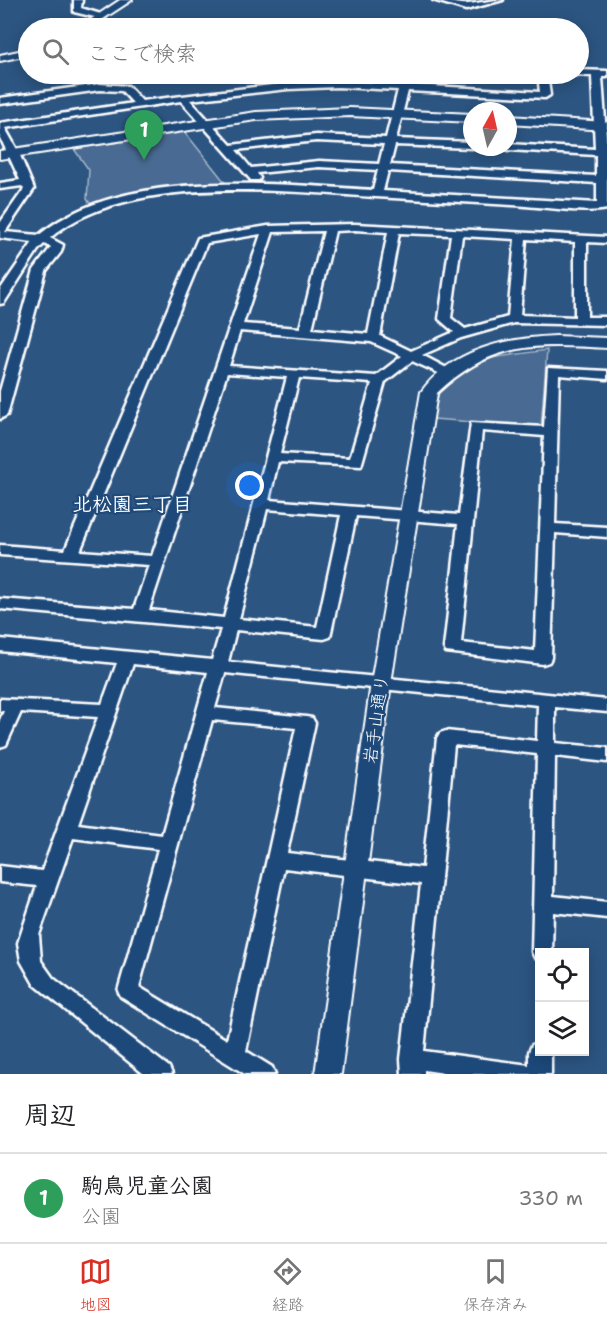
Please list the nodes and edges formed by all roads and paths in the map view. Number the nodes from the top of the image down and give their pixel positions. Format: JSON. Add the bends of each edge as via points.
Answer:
{"nodes":[{"id":1,"x":78,"y":0,"type":"edge"},
{"id":2,"x":127,"y":0,"type":"edge"},
{"id":3,"x":437,"y":0,"type":"edge"},
{"id":4,"x":499,"y":0,"type":"edge"},
{"id":5,"x":103,"y":16,"type":"junction"},
{"id":6,"x":100,"y":18,"type":"edge"},
{"id":7,"x":18,"y":54,"type":"edge"},
{"id":8,"x":0,"y":58,"type":"edge"},
{"id":9,"x":602,"y":74,"type":"edge"},
{"id":10,"x":338,"y":84,"type":"joint"},
{"id":11,"x":544,"y":84,"type":"edge"},
{"id":12,"x":288,"y":86,"type":"joint"},
{"id":13,"x":404,"y":87,"type":"junction"},
{"id":14,"x":183,"y":98,"type":"junction"},
{"id":15,"x":0,"y":101,"type":"edge"},
{"id":16,"x":139,"y":104,"type":"junction"},
{"id":17,"x":397,"y":114,"type":"junction"},
{"id":18,"x":463,"y":118,"type":"edge"},
{"id":19,"x":517,"y":120,"type":"edge"},
{"id":20,"x":206,"y":122,"type":"junction"},
{"id":21,"x":603,"y":125,"type":"edge"},
{"id":22,"x":0,"y":127,"type":"edge"},
{"id":23,"x":392,"y":139,"type":"junction"},
{"id":24,"x":463,"y":144,"type":"edge"},
{"id":25,"x":228,"y":148,"type":"junction"},
{"id":26,"x":517,"y":148,"type":"edge"},
{"id":27,"x":14,"y":153,"type":"junction"},
{"id":28,"x":604,"y":153,"type":"edge"},
{"id":29,"x":0,"y":155,"type":"edge"},
{"id":30,"x":384,"y":166,"type":"junction"},
{"id":31,"x":249,"y":171,"type":"junction"},
{"id":32,"x":604,"y":179,"type":"edge"},
{"id":33,"x":27,"y":182,"type":"junction"},
{"id":34,"x":0,"y":186,"type":"edge"},
{"id":35,"x":262,"y":187,"type":"junction"},
{"id":36,"x":377,"y":194,"type":"junction"},
{"id":37,"x":605,"y":207,"type":"edge"},
{"id":38,"x":330,"y":228,"type":"junction"},
{"id":39,"x":394,"y":229,"type":"junction"},
{"id":40,"x":268,"y":230,"type":"junction"},
{"id":41,"x":457,"y":232,"type":"junction"},
{"id":42,"x":0,"y":233,"type":"edge"},
{"id":43,"x":521,"y":235,"type":"junction"},
{"id":44,"x":581,"y":238,"type":"junction"},
{"id":45,"x":42,"y":239,"type":"junction"},
{"id":46,"x":607,"y":240,"type":"edge"},
{"id":47,"x":0,"y":300,"type":"edge"},
{"id":48,"x":514,"y":319,"type":"junction"},
{"id":49,"x":580,"y":320,"type":"junction"},
{"id":50,"x":607,"y":321,"type":"edge"},
{"id":51,"x":236,"y":327,"type":"junction"},
{"id":52,"x":305,"y":332,"type":"junction"},
{"id":53,"x":463,"y":333,"type":"junction"},
{"id":54,"x":373,"y":338,"type":"junction"},
{"id":55,"x":607,"y":343,"type":"edge"},
{"id":56,"x":410,"y":356,"type":"junction"},
{"id":57,"x":222,"y":369,"type":"junction"},
{"id":58,"x":448,"y":372,"type":"junction"},
{"id":59,"x":294,"y":374,"type":"junction"},
{"id":60,"x":607,"y":375,"type":"edge"},
{"id":61,"x":379,"y":380,"type":"junction"},
{"id":62,"x":0,"y":415,"type":"edge"},
{"id":63,"x":551,"y":432,"type":"junction"},
{"id":64,"x":274,"y":458,"type":"junction"},
{"id":65,"x":261,"y":504,"type":"junction"},
{"id":66,"x":349,"y":512,"type":"junction"},
{"id":67,"x":408,"y":516,"type":"junction"},
{"id":68,"x":465,"y":520,"type":"junction"},
{"id":69,"x":547,"y":528,"type":"junction"},
{"id":70,"x":607,"y":532,"type":"edge"},
{"id":71,"x":0,"y":550,"type":"edge"},
{"id":72,"x":71,"y":555,"type":"junction"},
{"id":73,"x":158,"y":561,"type":"junction"},
{"id":74,"x":0,"y":604,"type":"edge"},
{"id":75,"x":140,"y":615,"type":"junction"},
{"id":76,"x":230,"y":624,"type":"junction"},
{"id":77,"x":0,"y":645,"type":"edge"},
{"id":78,"x":127,"y":658,"type":"junction"},
{"id":79,"x":218,"y":668,"type":"junction"},
{"id":80,"x":381,"y":682,"type":"junction"},
{"id":81,"x":547,"y":700,"type":"junction"},
{"id":82,"x":7,"y":705,"type":"edge"},
{"id":83,"x":607,"y":706,"type":"edge"},
{"id":84,"x":108,"y":711,"type":"junction"},
{"id":85,"x":205,"y":712,"type":"junction"},
{"id":86,"x":0,"y":740,"type":"edge"},
{"id":87,"x":546,"y":749,"type":"junction"},
{"id":88,"x":607,"y":755,"type":"edge"},
{"id":89,"x":66,"y":830,"type":"junction"},
{"id":90,"x":169,"y":843,"type":"junction"},
{"id":91,"x":276,"y":860,"type":"junction"},
{"id":92,"x":356,"y":869,"type":"junction"},
{"id":93,"x":0,"y":874,"type":"edge"},
{"id":94,"x":432,"y":877,"type":"junction"},
{"id":95,"x":49,"y":880,"type":"junction"},
{"id":96,"x":543,"y":903,"type":"junction"},
{"id":97,"x":607,"y":910,"type":"edge"},
{"id":98,"x":542,"y":948,"type":"edge"},
{"id":99,"x":234,"y":1056,"type":"junction"},
{"id":100,"x":540,"y":1056,"type":"edge"},
{"id":101,"x":412,"y":1067,"type":"edge"},
{"id":102,"x":161,"y":1074,"type":"edge"},
{"id":103,"x":264,"y":1074,"type":"edge"},
{"id":104,"x":328,"y":1074,"type":"edge"},
{"id":105,"x":527,"y":1074,"type":"edge"},
{"id":106,"x":540,"y":1074,"type":"edge"}],
"edges":[{"from":1,"to":5,"type":"street","via":[[77,10]]},
{"from":2,"to":5,"type":"street"},
{"from":3,"to":4,"type":"street","via":[[466,7]]},
{"from":5,"to":6,"type":"street"},
{"from":7,"to":8,"type":"street"},
{"from":9,"to":21,"type":"street"},
{"from":10,"to":12,"type":"street"},
{"from":10,"to":13,"type":"street"},
{"from":11,"to":13,"type":"street","via":[[545,95]]},
{"from":12,"to":14,"type":"street"},
{"from":13,"to":17,"type":"street"},
{"from":14,"to":16,"type":"street"},
{"from":14,"to":20,"type":"street"},
{"from":15,"to":16,"type":"street","via":[[100,87],[125,88]]},
{"from":16,"to":22,"type":"street"},
{"from":17,"to":18,"type":"street"},
{"from":17,"to":20,"type":"street","via":[[325,112]]},
{"from":17,"to":23,"type":"street"},
{"from":19,"to":21,"type":"street"},
{"from":20,"to":25,"type":"street"},
{"from":20,"to":27,"type":"street"},
{"from":21,"to":28,"type":"street"},
{"from":22,"to":27,"type":"street"},
{"from":23,"to":24,"type":"street"},
{"from":23,"to":25,"type":"street","via":[[316,138]]},
{"from":23,"to":30,"type":"street"},
{"from":25,"to":31,"type":"street"},
{"from":26,"to":28,"type":"street"},
{"from":27,"to":29,"type":"street"},
{"from":27,"to":33,"type":"street"},
{"from":28,"to":32,"type":"street"},
{"from":30,"to":31,"type":"street","via":[[319,164]]},
{"from":30,"to":32,"type":"street"},
{"from":30,"to":36,"type":"street"},
{"from":31,"to":35,"type":"street"},
{"from":32,"to":37,"type":"street"},
{"from":33,"to":34,"type":"street"},
{"from":33,"to":42,"type":"street","via":[[29,189]]},
{"from":35,"to":36,"type":"street"},
{"from":35,"to":45,"type":"street","via":[[193,189],[130,200],[89,212],[62,224]]},
{"from":36,"to":37,"type":"street"},
{"from":38,"to":39,"type":"street"},
{"from":38,"to":40,"type":"street"},
{"from":38,"to":52,"type":"street"},
{"from":39,"to":41,"type":"street"},
{"from":39,"to":54,"type":"street"},
{"from":40,"to":51,"type":"street"},
{"from":40,"to":72,"type":"street","via":[[202,240]]},
{"from":41,"to":43,"type":"street"},
{"from":41,"to":53,"type":"street","via":[[446,319]]},
{"from":42,"to":45,"type":"street"},
{"from":43,"to":44,"type":"street"},
{"from":43,"to":48,"type":"street"},
{"from":44,"to":46,"type":"street"},
{"from":44,"to":49,"type":"street"},
{"from":45,"to":47,"type":"street","via":[[27,254]]},
{"from":45,"to":62,"type":"street","via":[[57,245],[40,270]]},
{"from":48,"to":49,"type":"street"},
{"from":48,"to":53,"type":"street"},
{"from":49,"to":50,"type":"street"},
{"from":51,"to":52,"type":"street"},
{"from":51,"to":57,"type":"street"},
{"from":52,"to":54,"type":"street"},
{"from":53,"to":56,"type":"street"},
{"from":54,"to":56,"type":"street"},
{"from":55,"to":58,"type":"street","name":"岩手山通り","via":[[518,342],[468,358]]},
{"from":56,"to":58,"type":"street"},
{"from":56,"to":61,"type":"street"},
{"from":57,"to":59,"type":"street"},
{"from":57,"to":73,"type":"street"},
{"from":58,"to":67,"type":"street","name":"岩手山通り","via":[[429,392]]},
{"from":59,"to":61,"type":"street"},
{"from":59,"to":64,"type":"street"},
{"from":60,"to":63,"type":"street","via":[[553,371]]},
{"from":61,"to":64,"type":"street","via":[[356,463]]},
{"from":63,"to":68,"type":"street","via":[[476,426]]},
{"from":63,"to":69,"type":"street"},
{"from":64,"to":65,"type":"street"},
{"from":65,"to":66,"type":"street"},
{"from":65,"to":76,"type":"street"},
{"from":66,"to":67,"type":"street"},
{"from":66,"to":76,"type":"street","via":[[324,633]]},
{"from":67,"to":68,"type":"street"},
{"from":67,"to":80,"type":"street","name":"岩手山通り"},
{"from":68,"to":69,"type":"street","via":[[452,648],[543,658]]},
{"from":69,"to":70,"type":"street"},
{"from":71,"to":72,"type":"street"},
{"from":72,"to":73,"type":"street"},
{"from":73,"to":75,"type":"street"},
{"from":74,"to":75,"type":"street"},
{"from":75,"to":76,"type":"street"},
{"from":76,"to":79,"type":"street"},
{"from":77,"to":78,"type":"street"},
{"from":78,"to":79,"type":"street"},
{"from":78,"to":84,"type":"street"},
{"from":79,"to":80,"type":"street"},
{"from":79,"to":85,"type":"street"},
{"from":80,"to":81,"type":"street"},
{"from":80,"to":92,"type":"street","name":"岩手山通り"},
{"from":81,"to":83,"type":"street"},
{"from":81,"to":87,"type":"street"},
{"from":82,"to":84,"type":"street"},
{"from":82,"to":86,"type":"street"},
{"from":84,"to":89,"type":"street"},
{"from":85,"to":90,"type":"street"},
{"from":85,"to":91,"type":"street","via":[[306,723]]},
{"from":87,"to":88,"type":"street"},
{"from":87,"to":94,"type":"street","via":[[446,738]]},
{"from":87,"to":96,"type":"street"},
{"from":89,"to":90,"type":"street"},
{"from":89,"to":95,"type":"street"},
{"from":90,"to":99,"type":"street","via":[[128,991]]},
{"from":91,"to":92,"type":"street"},
{"from":91,"to":99,"type":"street"},
{"from":92,"to":94,"type":"street"},
{"from":92,"to":104,"type":"street","name":"岩手山通り"},
{"from":93,"to":95,"type":"street"},
{"from":94,"to":101,"type":"street"},
{"from":95,"to":102,"type":"street","via":[[30,935],[27,951],[32,966],[46,984]]},
{"from":96,"to":97,"type":"street"},
{"from":96,"to":98,"type":"street"},
{"from":99,"to":103,"type":"street"},
{"from":100,"to":106,"type":"street"},
{"from":101,"to":105,"type":"street"}]}
